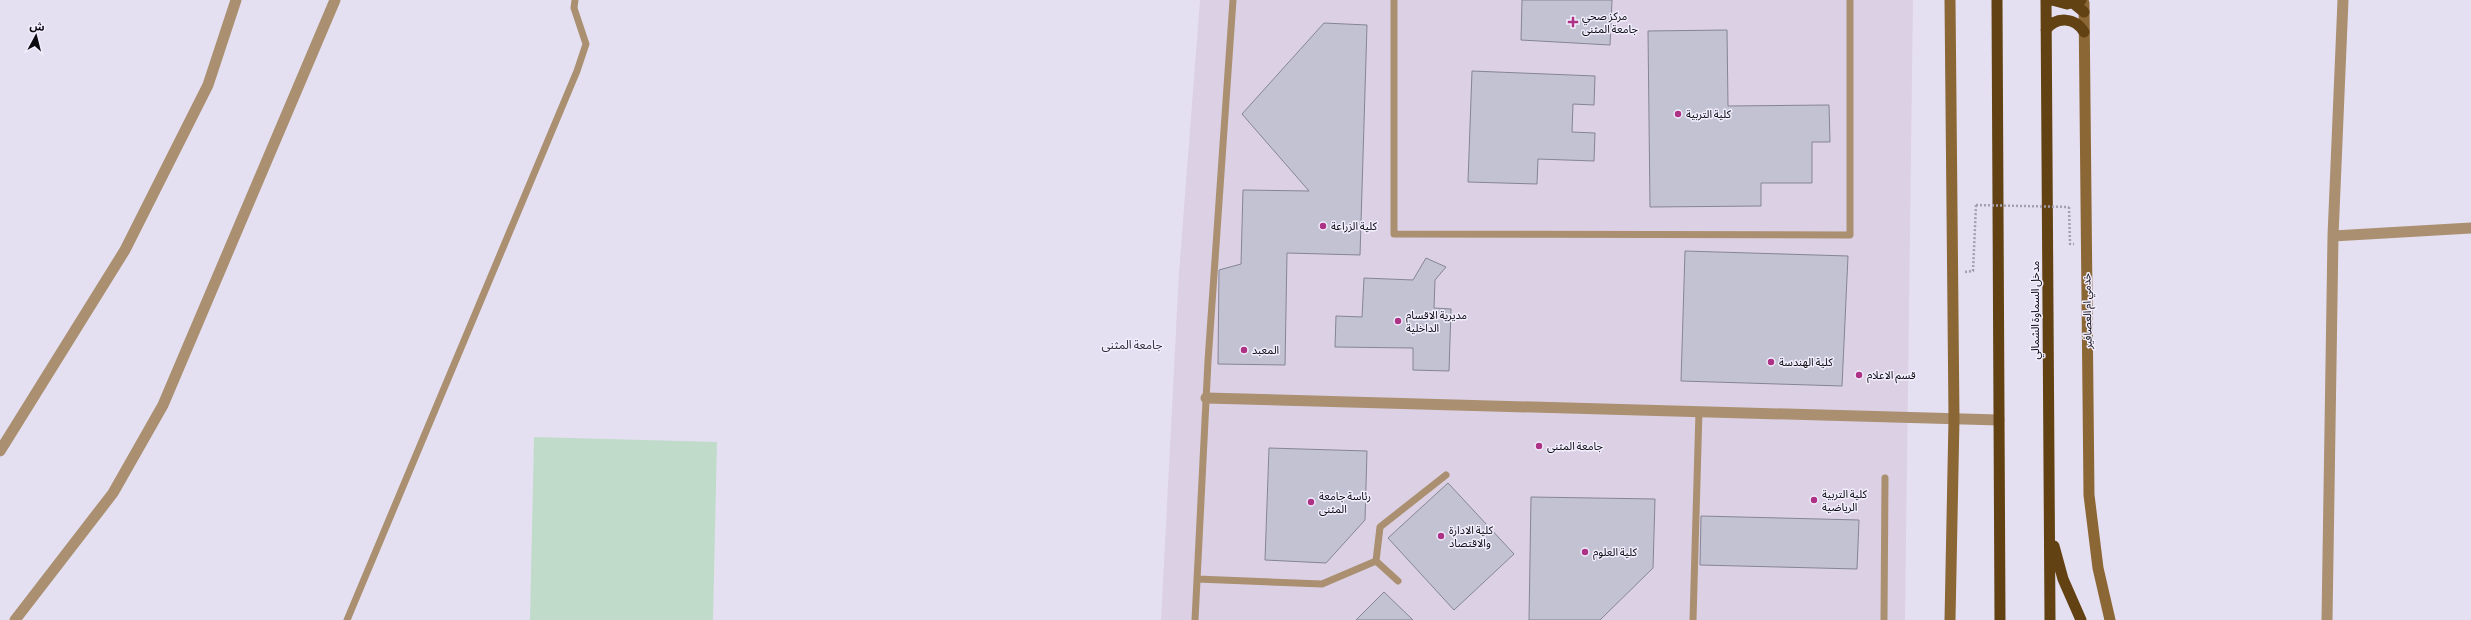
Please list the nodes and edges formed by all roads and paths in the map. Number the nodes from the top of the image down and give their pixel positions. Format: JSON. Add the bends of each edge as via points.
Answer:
{"nodes":[{"id":1,"x":236,"y":0,"type":"edge"},
{"id":2,"x":335,"y":0,"type":"edge"},
{"id":3,"x":575,"y":0,"type":"edge"},
{"id":4,"x":1233,"y":0,"type":"edge"},
{"id":5,"x":1394,"y":0,"type":"edge"},
{"id":6,"x":1850,"y":0,"type":"edge"},
{"id":7,"x":1950,"y":0,"type":"edge"},
{"id":8,"x":1997,"y":0,"type":"edge"},
{"id":9,"x":2046,"y":0,"type":"edge"},
{"id":10,"x":2052,"y":0,"type":"edge"},
{"id":11,"x":2084,"y":0,"type":"edge"},
{"id":12,"x":2343,"y":0,"type":"edge"},
{"id":13,"x":2077,"y":1,"type":"edge"},
{"id":14,"x":2082,"y":21,"type":"junction"},
{"id":15,"x":2046,"y":30,"type":"junction"},
{"id":16,"x":2471,"y":228,"type":"edge"},
{"id":17,"x":2333,"y":236,"type":"junction"},
{"id":18,"x":2070,"y":244,"type":"dead end"},
{"id":19,"x":1974,"y":249,"type":"dead end"},
{"id":20,"x":1206,"y":398,"type":"junction"},
{"id":21,"x":1699,"y":411,"type":"junction"},
{"id":22,"x":1954,"y":419,"type":"junction"},
{"id":23,"x":1999,"y":420,"type":"junction"},
{"id":24,"x":0,"y":451,"type":"edge"},
{"id":25,"x":1446,"y":475,"type":"dead end"},
{"id":26,"x":1885,"y":478,"type":"dead end"},
{"id":27,"x":2050,"y":528,"type":"junction"},
{"id":28,"x":1376,"y":561,"type":"junction"},
{"id":29,"x":1198,"y":579,"type":"junction"},
{"id":30,"x":1398,"y":581,"type":"dead end"},
{"id":31,"x":16,"y":620,"type":"edge"},
{"id":32,"x":347,"y":620,"type":"edge"},
{"id":33,"x":1195,"y":620,"type":"edge"},
{"id":34,"x":1693,"y":620,"type":"edge"},
{"id":35,"x":1884,"y":620,"type":"edge"},
{"id":36,"x":1950,"y":620,"type":"edge"},
{"id":37,"x":2000,"y":620,"type":"edge"},
{"id":38,"x":2050,"y":620,"type":"edge"},
{"id":39,"x":2081,"y":620,"type":"edge"},
{"id":40,"x":2110,"y":620,"type":"edge"},
{"id":41,"x":2327,"y":620,"type":"edge"}],
"edges":[{"from":1,"to":24,"type":"street","via":[[208,85],[125,250]]},
{"from":2,"to":31,"type":"street","via":[[163,406],[112,493]]},
{"from":3,"to":32,"type":"lane","via":[[574,8],[586,44],[577,71]]},
{"from":4,"to":20,"type":"lane"},
{"from":5,"to":6,"type":"lane","via":[[1394,234],[1842,235],[1850,235]]},
{"from":7,"to":22,"type":"main road"},
{"from":8,"to":23,"type":"highway"},
{"from":9,"to":15,"type":"highway","name":"مدخل السماوة الشمالي"},
{"from":10,"to":13,"type":"highway","via":[[2061,3]]},
{"from":11,"to":14,"type":"main road","name":"خدمي ام العصافير"},
{"from":12,"to":17,"type":"street"},
{"from":13,"to":14,"type":"highway"},
{"from":14,"to":15,"type":"highway","via":[[2058,21]]},
{"from":14,"to":40,"type":"main road","name":"خدمي ام العصافير","via":[[2089,495],[2098,568]]},
{"from":15,"to":27,"type":"highway","name":"مدخل السماوة الشمالي"},
{"from":16,"to":17,"type":"street"},
{"from":17,"to":41,"type":"street"},
{"from":18,"to":19,"type":"path","bridge":true,"via":[[2069,207],[1976,205]]},
{"from":20,"to":21,"type":"street"},
{"from":20,"to":29,"type":"lane"},
{"from":21,"to":22,"type":"street"},
{"from":21,"to":34,"type":"lane"},
{"from":22,"to":23,"type":"street"},
{"from":22,"to":36,"type":"main road"},
{"from":23,"to":37,"type":"highway"},
{"from":25,"to":28,"type":"lane","via":[[1380,527]]},
{"from":26,"to":35,"type":"lane"},
{"from":27,"to":38,"type":"highway","name":"مدخل السماوة الشمالي"},
{"from":27,"to":39,"type":"highway","via":[[2063,579]]},
{"from":28,"to":29,"type":"lane","via":[[1322,584]]},
{"from":28,"to":30,"type":"lane"},
{"from":29,"to":33,"type":"lane"}]}
